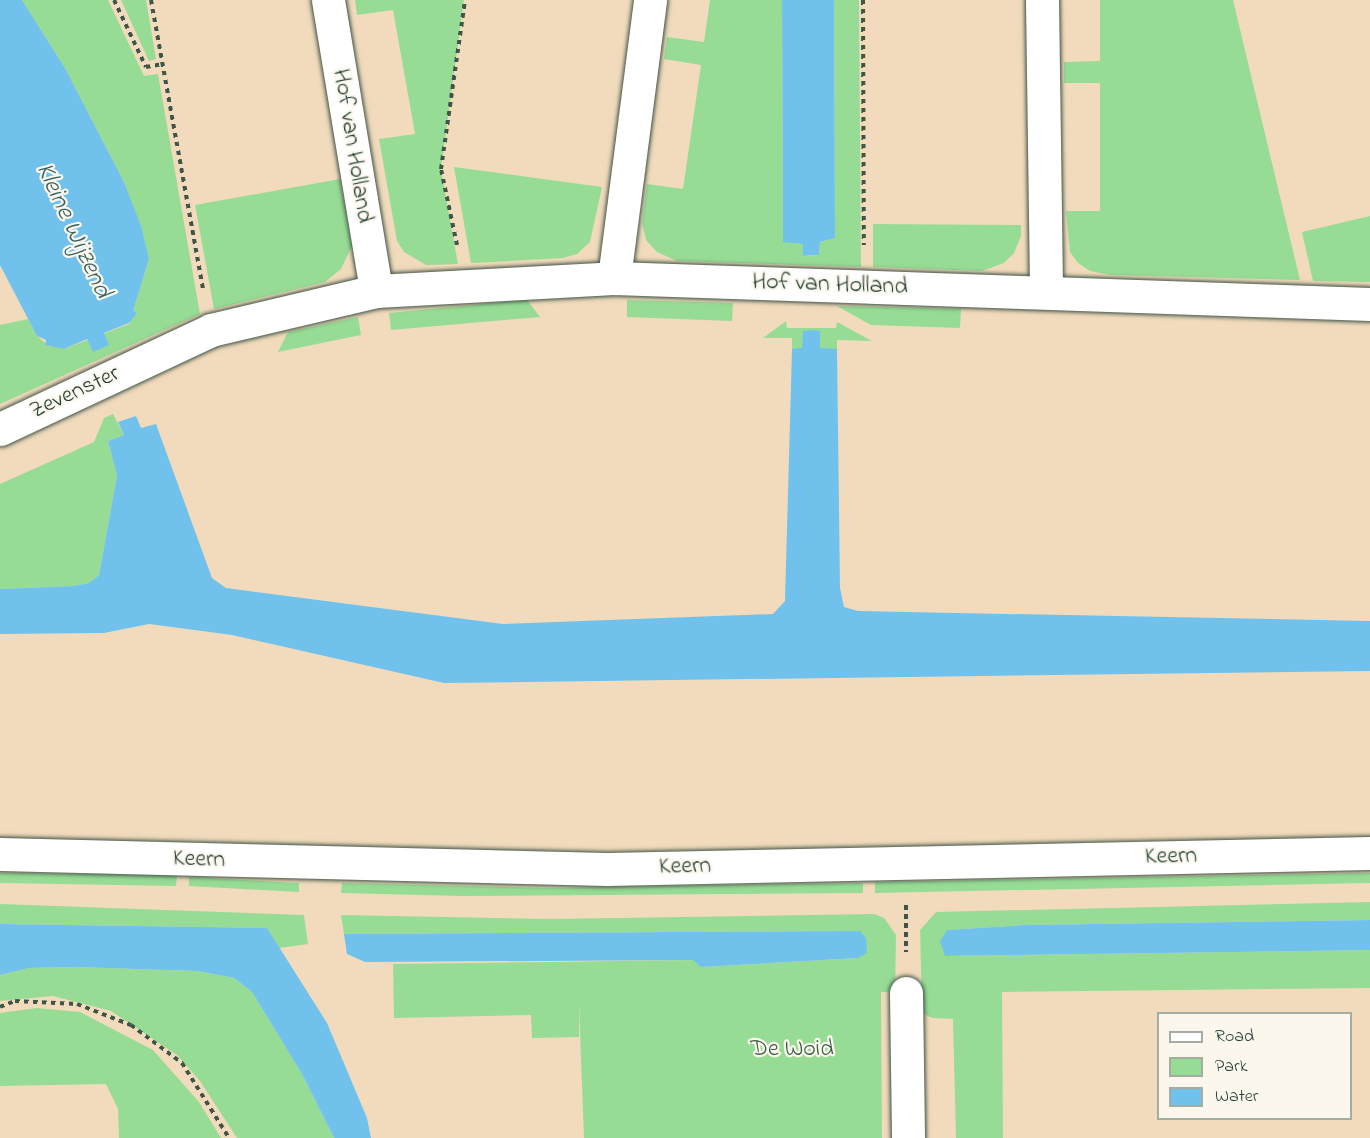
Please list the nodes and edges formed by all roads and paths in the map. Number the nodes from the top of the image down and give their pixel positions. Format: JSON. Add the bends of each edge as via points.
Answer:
{"nodes":[{"id":1,"x":114,"y":0,"type":"edge"},
{"id":2,"x":152,"y":0,"type":"edge"},
{"id":3,"x":328,"y":0,"type":"edge"},
{"id":4,"x":465,"y":0,"type":"edge"},
{"id":5,"x":650,"y":0,"type":"edge"},
{"id":6,"x":863,"y":0,"type":"edge"},
{"id":7,"x":1042,"y":0,"type":"edge"},
{"id":8,"x":163,"y":64,"type":"junction"},
{"id":9,"x":614,"y":278,"type":"junction"},
{"id":10,"x":465,"y":284,"type":"junction"},
{"id":11,"x":864,"y":286,"type":"junction"},
{"id":12,"x":376,"y":291,"type":"junction"},
{"id":13,"x":1046,"y":291,"type":"junction"},
{"id":14,"x":1370,"y":304,"type":"edge"},
{"id":15,"x":211,"y":330,"type":"junction"},
{"id":16,"x":150,"y":358,"type":"joint"},
{"id":17,"x":0,"y":429,"type":"edge"},
{"id":18,"x":0,"y":854,"type":"edge"},
{"id":19,"x":1370,"y":854,"type":"edge"},
{"id":20,"x":906,"y":902,"type":"dead end"},
{"id":21,"x":906,"y":993,"type":"joint"},
{"id":22,"x":0,"y":1007,"type":"edge"},
{"id":23,"x":230,"y":1138,"type":"edge"},
{"id":24,"x":908,"y":1138,"type":"edge"}],
"edges":[{"from":1,"to":8,"type":"path","via":[[146,67]]},
{"from":2,"to":8,"type":"path"},
{"from":3,"to":12,"type":"street","name":"Hof van Holland"},
{"from":4,"to":10,"type":"path","via":[[441,169]]},
{"from":5,"to":9,"type":"street"},
{"from":6,"to":11,"type":"path"},
{"from":7,"to":13,"type":"street"},
{"from":8,"to":15,"type":"path"},
{"from":9,"to":10,"type":"street","name":"Hof van Holland"},
{"from":9,"to":11,"type":"street","name":"Hof van Holland"},
{"from":10,"to":12,"type":"street","name":"Hof van Holland"},
{"from":11,"to":13,"type":"street","name":"Hof van Holland"},
{"from":12,"to":15,"type":"street","name":"Hof van Holland"},
{"from":13,"to":14,"type":"street","name":"Hof van Holland"},
{"from":15,"to":16,"type":"street","name":"Hof van Holland"},
{"from":16,"to":17,"type":"street","name":"Zevenster"},
{"from":18,"to":19,"type":"street","name":"Keern","via":[[607,869]]},
{"from":20,"to":21,"type":"path"},
{"from":21,"to":24,"type":"street"},
{"from":22,"to":23,"type":"path","via":[[15,1001],[77,1004],[131,1025],[182,1063]]}]}
